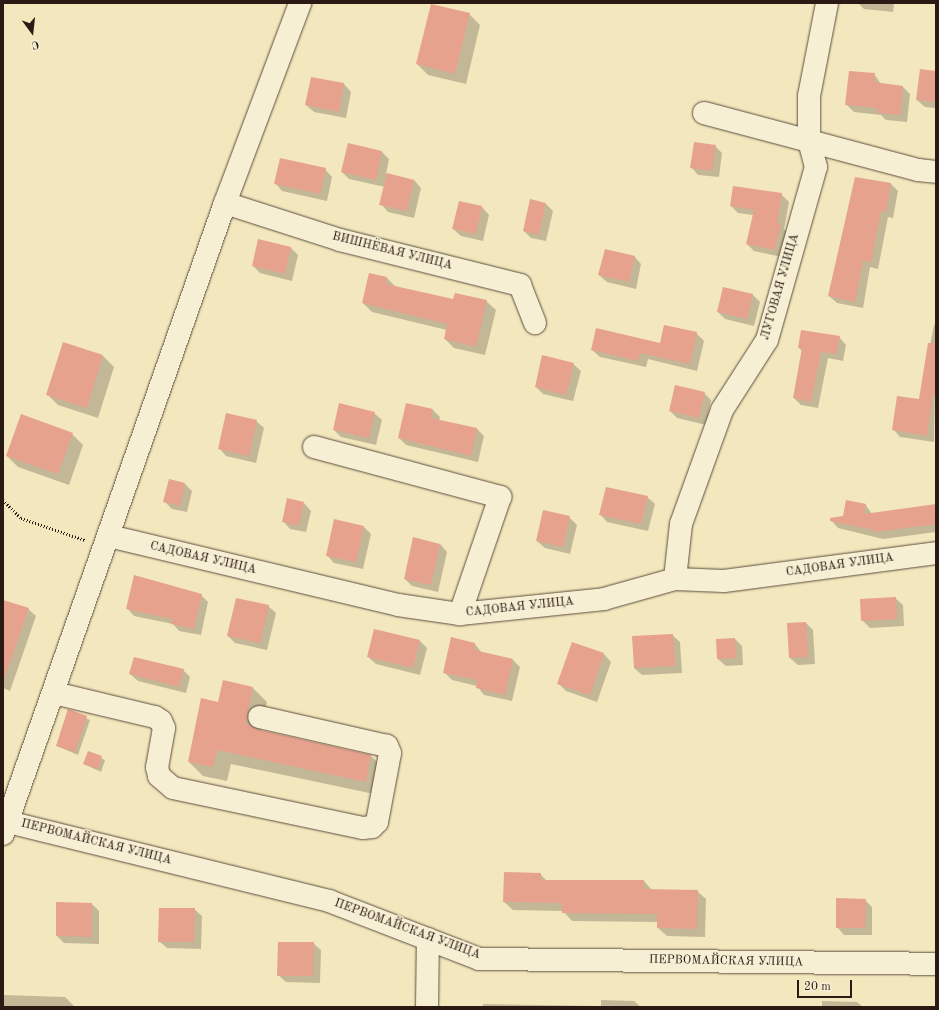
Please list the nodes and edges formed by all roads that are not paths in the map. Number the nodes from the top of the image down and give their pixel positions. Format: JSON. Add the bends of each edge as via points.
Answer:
{"nodes":[{"id":1,"x":300,"y":3,"type":"edge"},
{"id":2,"x":827,"y":3,"type":"edge"},
{"id":3,"x":704,"y":113,"type":"dead end"},
{"id":4,"x":810,"y":141,"type":"junction"},
{"id":5,"x":936,"y":172,"type":"edge"},
{"id":6,"x":225,"y":203,"type":"junction"},
{"id":7,"x":535,"y":323,"type":"dead end"},
{"id":8,"x":314,"y":447,"type":"dead end"},
{"id":9,"x":107,"y":541,"type":"junction"},
{"id":10,"x":936,"y":553,"type":"edge"},
{"id":11,"x":675,"y":579,"type":"junction"},
{"id":12,"x":460,"y":614,"type":"junction"},
{"id":13,"x":54,"y":693,"type":"junction"},
{"id":14,"x":259,"y":717,"type":"dead end"},
{"id":15,"x":11,"y":790,"type":"edge"},
{"id":16,"x":6,"y":828,"type":"edge"},
{"id":17,"x":428,"y":939,"type":"junction"},
{"id":18,"x":936,"y":964,"type":"edge"},
{"id":19,"x":427,"y":1007,"type":"edge"}],
"edges":[{"from":1,"to":6,"type":"street"},
{"from":2,"to":4,"type":"street","name":"ЛУГОВАЯ УЛИЦА","via":[[809,96]]},
{"from":3,"to":4,"type":"street"},
{"from":4,"to":5,"type":"street","via":[[918,170]]},
{"from":4,"to":11,"type":"street","name":"ЛУГОВАЯ УЛИЦА","via":[[816,167],[767,340],[722,410],[681,524]]},
{"from":6,"to":7,"type":"street","name":"ВИШНЁВАЯ УЛИЦА","via":[[340,240],[520,285]]},
{"from":6,"to":9,"type":"street"},
{"from":8,"to":12,"type":"street","via":[[500,497]]},
{"from":9,"to":12,"type":"street","name":"САДОВАЯ УЛИЦА","via":[[398,605]]},
{"from":9,"to":13,"type":"street"},
{"from":10,"to":11,"type":"street","name":"САДОВАЯ УЛИЦА","via":[[724,581]]},
{"from":11,"to":12,"type":"street","name":"САДОВАЯ УЛИЦА","via":[[604,599]]},
{"from":13,"to":14,"type":"street","via":[[155,717],[161,721],[164,728],[157,767],[159,776],[173,788],[363,828],[372,827],[377,822],[390,753],[387,746]]},
{"from":13,"to":15,"type":"street"},
{"from":15,"to":16,"type":"street"},
{"from":16,"to":17,"type":"street","name":"ПЕРВОМАЙСКАЯ УЛИЦА","via":[[329,901]]},
{"from":17,"to":18,"type":"street","name":"ПЕРВОМАЙСКАЯ УЛИЦА","via":[[479,959]]},
{"from":17,"to":19,"type":"street"}]}
